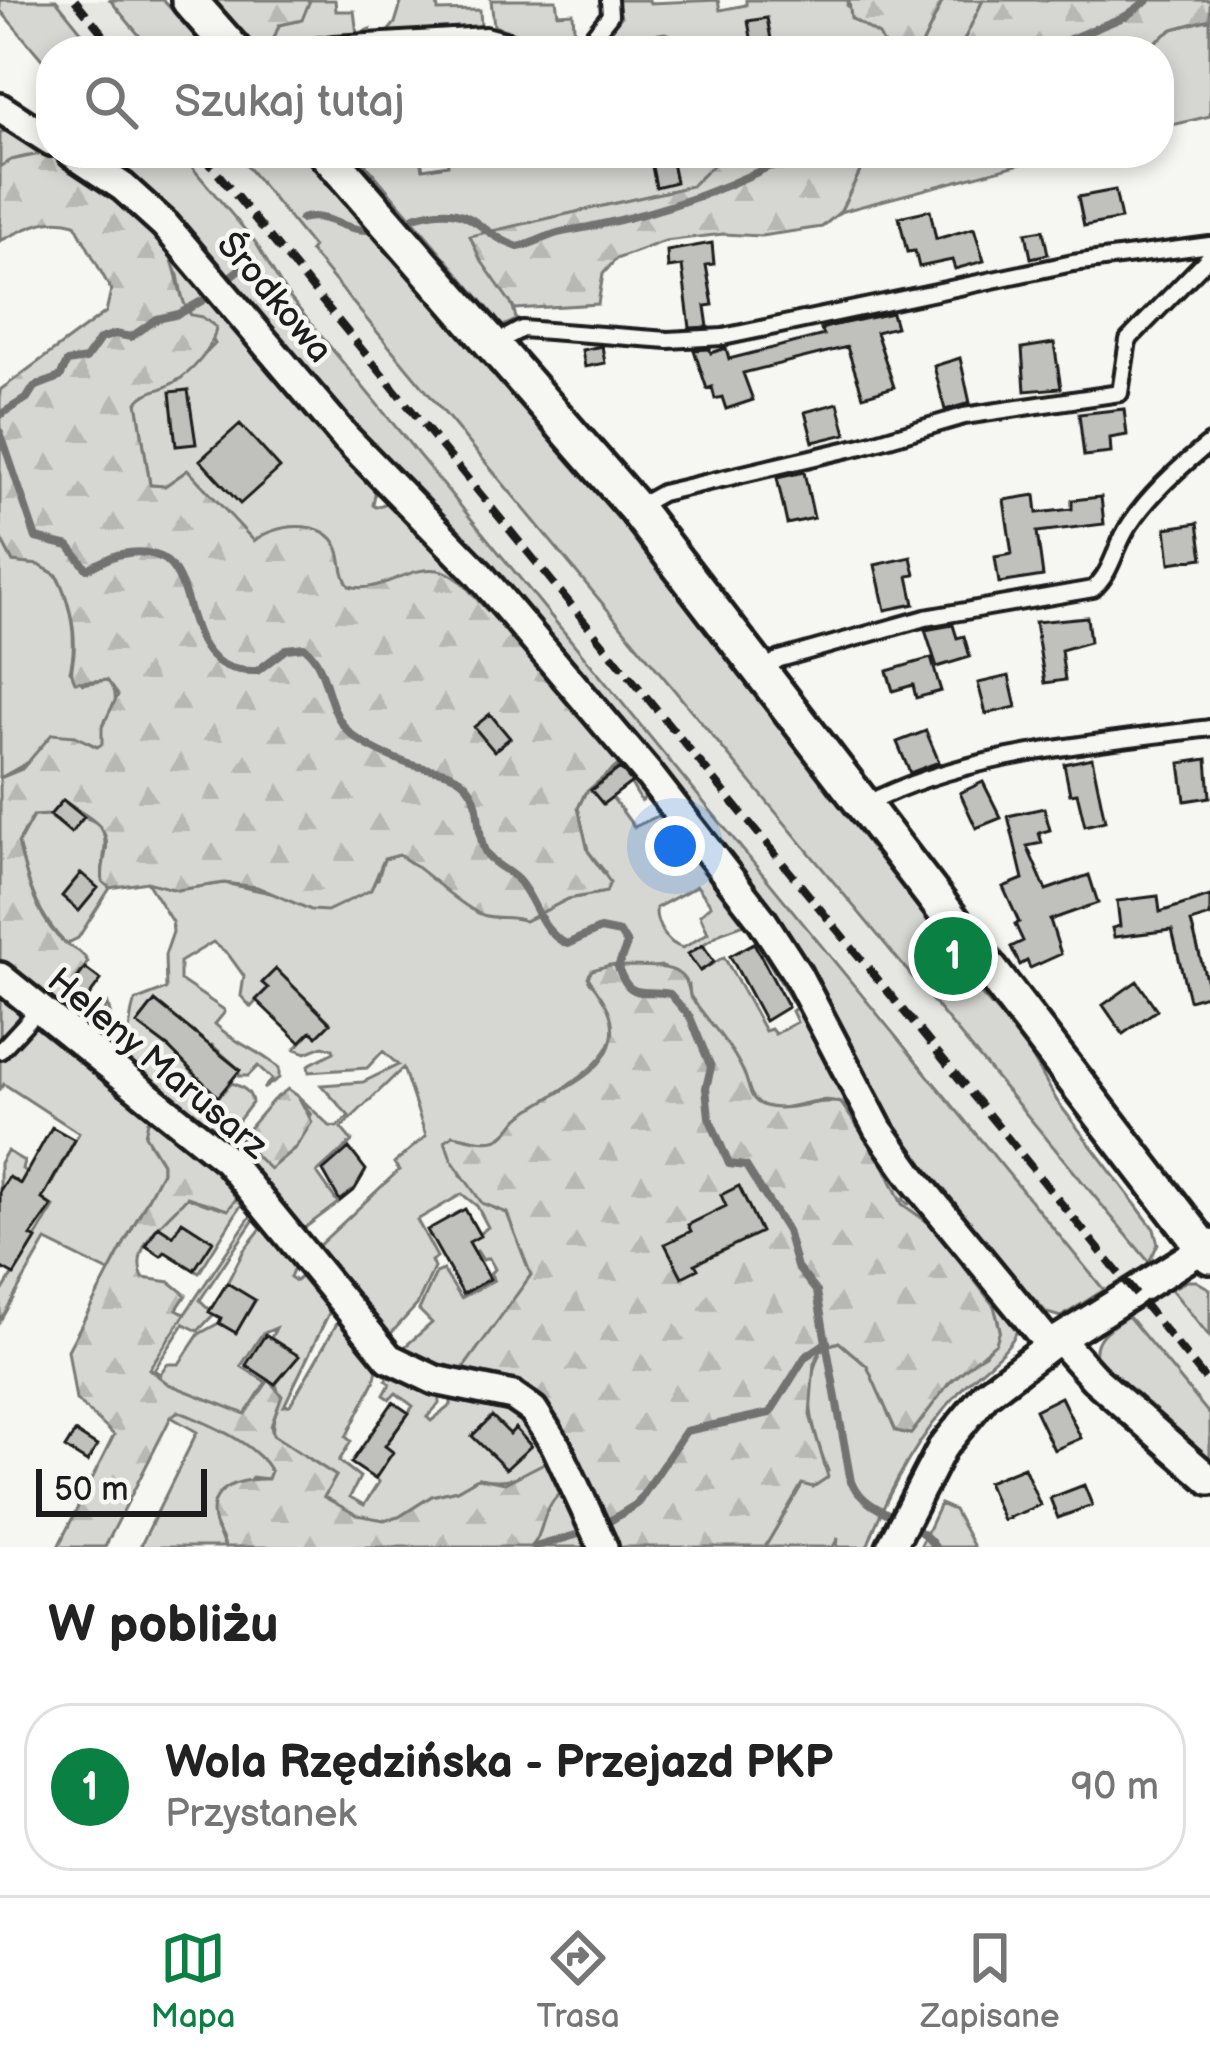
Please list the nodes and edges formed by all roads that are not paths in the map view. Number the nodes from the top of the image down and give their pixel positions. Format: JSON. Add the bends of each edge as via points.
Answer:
{"nodes":[{"id":1,"x":189,"y":0,"type":"edge"},
{"id":2,"x":609,"y":0,"type":"edge"},
{"id":3,"x":221,"y":36,"type":"edge"},
{"id":4,"x":592,"y":36,"type":"edge"},
{"id":5,"x":0,"y":108,"type":"edge"},
{"id":6,"x":36,"y":131,"type":"edge"},
{"id":7,"x":93,"y":168,"type":"edge"},
{"id":8,"x":339,"y":168,"type":"edge"},
{"id":9,"x":1210,"y":245,"type":"edge"},
{"id":10,"x":1210,"y":256,"type":"edge"},
{"id":11,"x":496,"y":343,"type":"junction"},
{"id":12,"x":1210,"y":443,"type":"edge"},
{"id":13,"x":635,"y":508,"type":"junction"},
{"id":14,"x":762,"y":669,"type":"junction"},
{"id":15,"x":1210,"y":728,"type":"edge"},
{"id":16,"x":866,"y":804,"type":"junction"},
{"id":17,"x":0,"y":976,"type":"edge"},
{"id":18,"x":39,"y":1010,"type":"junction"},
{"id":19,"x":0,"y":1052,"type":"edge"},
{"id":20,"x":1208,"y":1249,"type":"edge"},
{"id":21,"x":1054,"y":1342,"type":"junction"},
{"id":22,"x":1210,"y":1480,"type":"edge"},
{"id":23,"x":598,"y":1536,"type":"edge"},
{"id":24,"x":891,"y":1547,"type":"edge"}],
"edges":[{"from":1,"to":3,"type":"street"},
{"from":2,"to":4,"type":"lane","via":[[610,15]]},
{"from":5,"to":6,"type":"street"},
{"from":7,"to":21,"type":"street","name":"Środkowa","via":[[165,225],[650,776],[797,974],[878,1129]]},
{"from":8,"to":11,"type":"street"},
{"from":9,"to":11,"type":"lane","via":[[1072,263],[728,336],[668,340],[522,328]]},
{"from":10,"to":13,"type":"lane","via":[[1128,340],[1120,393],[964,416],[662,494]]},
{"from":11,"to":13,"type":"street"},
{"from":12,"to":14,"type":"lane","via":[[1140,510],[1093,589],[925,618]]},
{"from":13,"to":14,"type":"street"},
{"from":14,"to":16,"type":"street"},
{"from":15,"to":16,"type":"lane","via":[[1032,754]]},
{"from":16,"to":20,"type":"street"},
{"from":17,"to":18,"type":"street","name":"Heleny Marusarz"},
{"from":18,"to":19,"type":"lane"},
{"from":18,"to":23,"type":"street","name":"Heleny Marusarz","via":[[227,1160],[389,1358],[434,1380],[513,1396],[533,1410]]},
{"from":20,"to":21,"type":"street"},
{"from":21,"to":22,"type":"street","name":"Środkowa"},
{"from":21,"to":24,"type":"street","via":[[957,1426]]}]}
